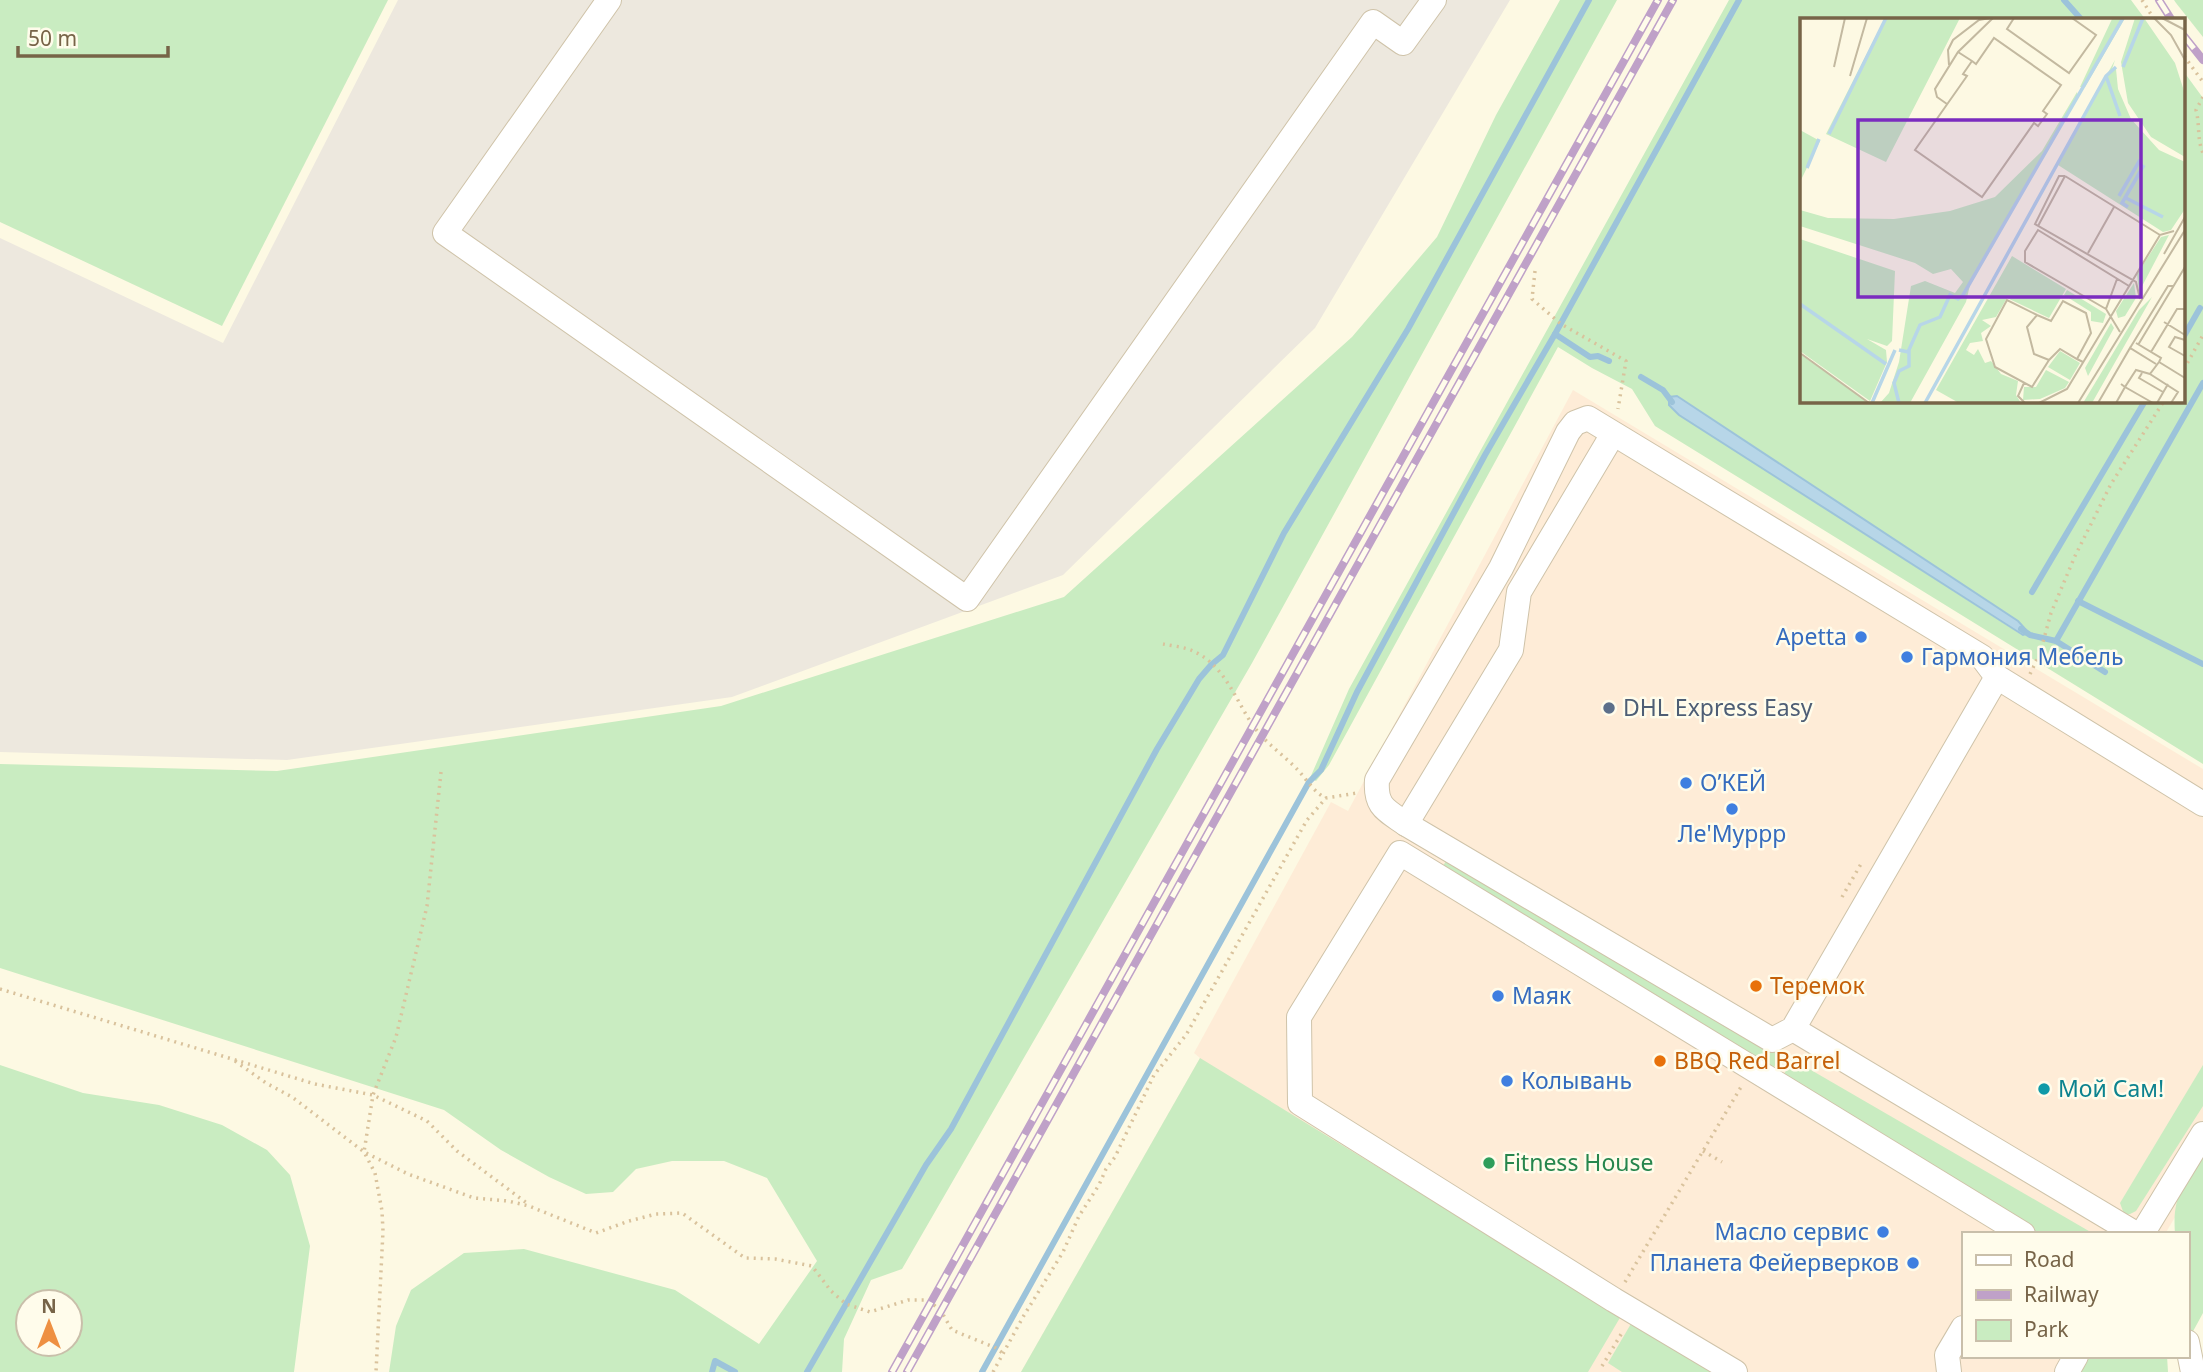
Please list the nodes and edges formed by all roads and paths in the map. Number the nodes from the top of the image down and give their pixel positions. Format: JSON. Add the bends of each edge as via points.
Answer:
{"nodes":[{"id":1,"x":609,"y":0,"type":"edge"},
{"id":2,"x":1434,"y":0,"type":"edge"},
{"id":3,"x":2142,"y":0,"type":"edge"},
{"id":4,"x":2153,"y":18,"type":"edge"},
{"id":5,"x":2186,"y":59,"type":"edge"},
{"id":6,"x":2203,"y":82,"type":"edge"},
{"id":7,"x":2203,"y":97,"type":"edge"},
{"id":8,"x":2203,"y":153,"type":"edge"},
{"id":9,"x":1535,"y":271,"type":"dead end"},
{"id":10,"x":2203,"y":335,"type":"edge"},
{"id":11,"x":2186,"y":365,"type":"edge"},
{"id":12,"x":2163,"y":402,"type":"edge"},
{"id":13,"x":1614,"y":434,"type":"junction"},
{"id":14,"x":1163,"y":644,"type":"dead end"},
{"id":15,"x":2030,"y":673,"type":"dead end"},
{"id":16,"x":1997,"y":677,"type":"junction"},
{"id":17,"x":441,"y":772,"type":"dead end"},
{"id":18,"x":1358,"y":794,"type":"dead end"},
{"id":19,"x":1326,"y":798,"type":"junction"},
{"id":20,"x":2203,"y":804,"type":"edge"},
{"id":21,"x":1406,"y":824,"type":"junction"},
{"id":22,"x":0,"y":989,"type":"edge"},
{"id":23,"x":1793,"y":1029,"type":"junction"},
{"id":24,"x":231,"y":1058,"type":"junction"},
{"id":25,"x":1752,"y":1069,"type":"junction"},
{"id":26,"x":373,"y":1096,"type":"junction"},
{"id":27,"x":2203,"y":1134,"type":"edge"},
{"id":28,"x":1703,"y":1151,"type":"junction"},
{"id":29,"x":364,"y":1152,"type":"junction"},
{"id":30,"x":1722,"y":1162,"type":"dead end"},
{"id":31,"x":529,"y":1206,"type":"junction"},
{"id":32,"x":2018,"y":1232,"type":"edge"},
{"id":33,"x":2133,"y":1232,"type":"edge"},
{"id":34,"x":2143,"y":1232,"type":"edge"},
{"id":35,"x":1614,"y":1300,"type":"junction"},
{"id":36,"x":1962,"y":1330,"type":"edge"},
{"id":37,"x":1613,"y":1348,"type":"dead end"},
{"id":38,"x":2189,"y":1352,"type":"edge"},
{"id":39,"x":1003,"y":1354,"type":"junction"},
{"id":40,"x":1602,"y":1366,"type":"dead end"},
{"id":41,"x":376,"y":1372,"type":"edge"},
{"id":42,"x":993,"y":1372,"type":"edge"},
{"id":43,"x":1735,"y":1372,"type":"edge"},
{"id":44,"x":1949,"y":1372,"type":"edge"},
{"id":45,"x":2193,"y":1372,"type":"edge"}],
"edges":[{"from":1,"to":2,"type":"lane","via":[[445,233],[967,599],[1373,22],[1403,43]]},
{"from":3,"to":4,"type":"path"},
{"from":5,"to":6,"type":"path"},
{"from":7,"to":8,"type":"path","via":[[2196,110]]},
{"from":9,"to":13,"type":"path","via":[[1532,299],[1561,324],[1626,361]]},
{"from":10,"to":11,"type":"path"},
{"from":12,"to":15,"type":"path","via":[[2111,484],[2075,556]]},
{"from":13,"to":16,"type":"lane","via":[[1982,657]]},
{"from":13,"to":21,"type":"lane","via":[[1519,592],[1511,650]]},
{"from":13,"to":21,"type":"lane","via":[[1588,418],[1568,432],[1501,568],[1377,780],[1376,794],[1382,807]]},
{"from":14,"to":19,"type":"path","via":[[1195,652],[1221,672],[1267,743]]},
{"from":16,"to":20,"type":"lane"},
{"from":16,"to":23,"type":"lane"},
{"from":17,"to":26,"type":"path","via":[[427,906],[396,1037]]},
{"from":18,"to":19,"type":"path"},
{"from":19,"to":39,"type":"path","via":[[1307,820],[1186,1035],[1154,1075],[1115,1157]]},
{"from":21,"to":23,"type":"lane","via":[[1772,1040]]},
{"from":22,"to":24,"type":"path"},
{"from":23,"to":33,"type":"lane"},
{"from":24,"to":26,"type":"path"},
{"from":24,"to":29,"type":"path"},
{"from":25,"to":28,"type":"path"},
{"from":25,"to":32,"type":"lane"},
{"from":25,"to":35,"type":"lane","via":[[1400,853],[1299,1017],[1300,1103]]},
{"from":26,"to":29,"type":"path"},
{"from":26,"to":31,"type":"path","via":[[427,1121],[457,1151]]},
{"from":27,"to":34,"type":"lane"},
{"from":28,"to":30,"type":"path"},
{"from":28,"to":35,"type":"path"},
{"from":29,"to":31,"type":"path","via":[[474,1198]]},
{"from":29,"to":41,"type":"path","via":[[382,1211]]},
{"from":31,"to":39,"type":"path","via":[[596,1233],[656,1214],[682,1213],[745,1258],[812,1266],[846,1304],[870,1312],[908,1300],[928,1300],[952,1330]]},
{"from":35,"to":43,"type":"lane"},
{"from":36,"to":44,"type":"lane","via":[[1947,1355]]},
{"from":37,"to":40,"type":"path"},
{"from":38,"to":45,"type":"lane"},
{"from":39,"to":42,"type":"path"}]}
